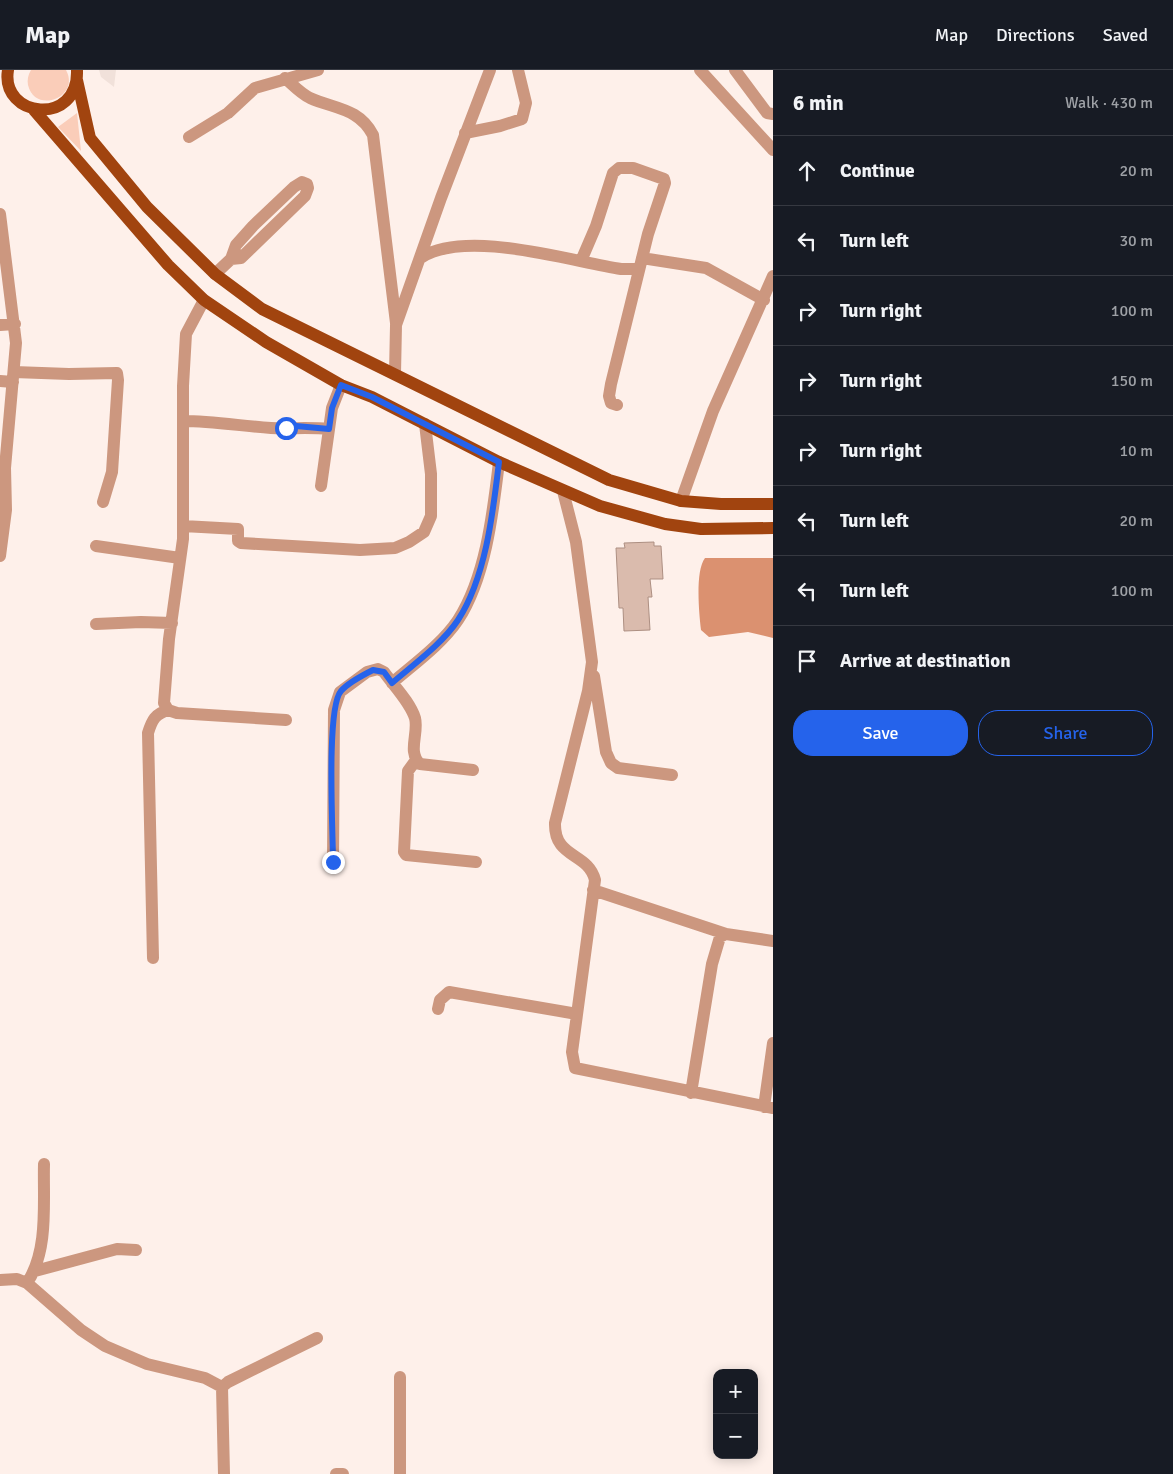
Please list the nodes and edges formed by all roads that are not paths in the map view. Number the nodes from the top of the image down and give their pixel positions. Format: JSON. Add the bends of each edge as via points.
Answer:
{"nodes":[{"id":1,"x":8,"y":70,"type":"edge"},
{"id":2,"x":318,"y":70,"type":"edge"},
{"id":3,"x":490,"y":70,"type":"edge"},
{"id":4,"x":518,"y":70,"type":"edge"},
{"id":5,"x":700,"y":70,"type":"edge"},
{"id":6,"x":735,"y":70,"type":"edge"},
{"id":7,"x":77,"y":75,"type":"edge"},
{"id":8,"x":285,"y":78,"type":"junction"},
{"id":9,"x":0,"y":86,"type":"edge"},
{"id":10,"x":13,"y":94,"type":"junction"},
{"id":11,"x":34,"y":110,"type":"junction"},
{"id":12,"x":773,"y":114,"type":"edge"},
{"id":13,"x":465,"y":132,"type":"junction"},
{"id":14,"x":189,"y":137,"type":"dead end"},
{"id":15,"x":773,"y":150,"type":"edge"},
{"id":16,"x":0,"y":214,"type":"edge"},
{"id":17,"x":422,"y":257,"type":"junction"},
{"id":18,"x":231,"y":259,"type":"junction"},
{"id":19,"x":581,"y":261,"type":"junction"},
{"id":20,"x":640,"y":263,"type":"junction"},
{"id":21,"x":215,"y":274,"type":"junction"},
{"id":22,"x":773,"y":276,"type":"edge"},
{"id":23,"x":204,"y":300,"type":"junction"},
{"id":24,"x":764,"y":300,"type":"junction"},
{"id":25,"x":15,"y":324,"type":"junction"},
{"id":26,"x":0,"y":325,"type":"edge"},
{"id":27,"x":396,"y":325,"type":"junction"},
{"id":28,"x":395,"y":374,"type":"junction"},
{"id":29,"x":9,"y":378,"type":"edge"},
{"id":30,"x":341,"y":385,"type":"junction"},
{"id":31,"x":617,"y":405,"type":"dead end"},
{"id":32,"x":183,"y":421,"type":"junction"},
{"id":33,"x":425,"y":424,"type":"junction"},
{"id":34,"x":329,"y":429,"type":"junction"},
{"id":35,"x":499,"y":462,"type":"junction"},
{"id":36,"x":3,"y":468,"type":"edge"},
{"id":37,"x":321,"y":486,"type":"dead end"},
{"id":38,"x":563,"y":491,"type":"junction"},
{"id":39,"x":681,"y":501,"type":"junction"},
{"id":40,"x":103,"y":502,"type":"dead end"},
{"id":41,"x":773,"y":504,"type":"edge"},
{"id":42,"x":183,"y":526,"type":"junction"},
{"id":43,"x":773,"y":528,"type":"edge"},
{"id":44,"x":96,"y":546,"type":"dead end"},
{"id":45,"x":0,"y":556,"type":"edge"},
{"id":46,"x":180,"y":558,"type":"junction"},
{"id":47,"x":172,"y":623,"type":"junction"},
{"id":48,"x":96,"y":624,"type":"dead end"},
{"id":49,"x":592,"y":662,"type":"junction"},
{"id":50,"x":392,"y":683,"type":"junction"},
{"id":51,"x":168,"y":710,"type":"junction"},
{"id":52,"x":286,"y":720,"type":"dead end"},
{"id":53,"x":416,"y":760,"type":"junction"},
{"id":54,"x":473,"y":770,"type":"dead end"},
{"id":55,"x":672,"y":775,"type":"dead end"},
{"id":56,"x":333,"y":862,"type":"dead end"},
{"id":57,"x":476,"y":862,"type":"dead end"},
{"id":58,"x":593,"y":890,"type":"junction"},
{"id":59,"x":726,"y":934,"type":"junction"},
{"id":60,"x":773,"y":942,"type":"edge"},
{"id":61,"x":153,"y":958,"type":"dead end"},
{"id":62,"x":438,"y":1009,"type":"dead end"},
{"id":63,"x":577,"y":1014,"type":"junction"},
{"id":64,"x":773,"y":1044,"type":"edge"},
{"id":65,"x":692,"y":1093,"type":"junction"},
{"id":66,"x":768,"y":1107,"type":"edge"},
{"id":67,"x":44,"y":1164,"type":"dead end"},
{"id":68,"x":136,"y":1250,"type":"dead end"},
{"id":69,"x":35,"y":1271,"type":"junction"},
{"id":70,"x":0,"y":1280,"type":"edge"},
{"id":71,"x":27,"y":1283,"type":"junction"},
{"id":72,"x":317,"y":1338,"type":"dead end"},
{"id":73,"x":400,"y":1377,"type":"dead end"},
{"id":74,"x":222,"y":1387,"type":"junction"},
{"id":75,"x":224,"y":1474,"type":"edge"},
{"id":76,"x":336,"y":1474,"type":"edge"},
{"id":77,"x":343,"y":1474,"type":"edge"},
{"id":78,"x":400,"y":1474,"type":"edge"}],
"edges":[{"from":1,"to":10,"type":"main road"},
{"from":2,"to":8,"type":"street"},
{"from":3,"to":13,"type":"street"},
{"from":4,"to":13,"type":"street","via":[[526,104],[522,119]]},
{"from":5,"to":15,"type":"street"},
{"from":6,"to":12,"type":"street","via":[[767,113]]},
{"from":7,"to":11,"type":"main road","via":[[74,91],[67,101],[52,109]]},
{"from":7,"to":21,"type":"main road","via":[[90,138],[147,207]]},
{"from":8,"to":14,"type":"street","via":[[254,88],[224,116]]},
{"from":8,"to":27,"type":"street","via":[[308,97],[357,115],[373,135]]},
{"from":9,"to":10,"type":"main road"},
{"from":10,"to":11,"type":"main road"},
{"from":11,"to":23,"type":"main road","via":[[168,265]]},
{"from":13,"to":17,"type":"street"},
{"from":16,"to":25,"type":"street"},
{"from":17,"to":19,"type":"street","via":[[439,250],[485,246]]},
{"from":17,"to":27,"type":"street"},
{"from":18,"to":18,"type":"street","via":[[236,245],[253,226],[294,187],[302,182],[307,184],[305,196],[241,258]]},
{"from":18,"to":21,"type":"street"},
{"from":19,"to":20,"type":"street","via":[[621,269]]},
{"from":19,"to":20,"type":"street","via":[[613,173],[624,167],[664,180]]},
{"from":20,"to":24,"type":"street","via":[[706,268]]},
{"from":20,"to":31,"type":"street","via":[[609,396],[611,403]]},
{"from":21,"to":28,"type":"main road","via":[[262,309]]},
{"from":22,"to":24,"type":"street"},
{"from":23,"to":30,"type":"main road","via":[[266,342]]},
{"from":23,"to":32,"type":"street","via":[[186,334]]},
{"from":24,"to":39,"type":"street","via":[[713,411]]},
{"from":25,"to":26,"type":"street"},
{"from":25,"to":29,"type":"street"},
{"from":27,"to":28,"type":"street"},
{"from":28,"to":39,"type":"main road","via":[[609,480]]},
{"from":29,"to":36,"type":"street"},
{"from":29,"to":40,"type":"street","via":[[116,373],[112,472]]},
{"from":30,"to":33,"type":"main road"},
{"from":30,"to":34,"type":"street","via":[[332,408]]},
{"from":32,"to":34,"type":"street"},
{"from":32,"to":42,"type":"street"},
{"from":33,"to":35,"type":"main road"},
{"from":33,"to":42,"type":"street","via":[[431,474],[430,516],[424,532],[395,548],[360,550],[241,543],[238,541],[238,529]]},
{"from":34,"to":37,"type":"street"},
{"from":35,"to":38,"type":"main road"},
{"from":35,"to":50,"type":"street","via":[[489,527],[470,598],[452,626]]},
{"from":36,"to":45,"type":"street","via":[[6,510]]},
{"from":38,"to":43,"type":"main road","via":[[600,506],[665,524],[701,529]]},
{"from":38,"to":49,"type":"street","via":[[576,542]]},
{"from":39,"to":41,"type":"main road"},
{"from":42,"to":46,"type":"street"},
{"from":44,"to":46,"type":"street"},
{"from":46,"to":47,"type":"street"},
{"from":47,"to":48,"type":"street"},
{"from":47,"to":51,"type":"street","via":[[164,703]]},
{"from":49,"to":55,"type":"street","via":[[606,752],[611,763],[618,768]]},
{"from":49,"to":58,"type":"street","via":[[588,691],[555,823],[555,836],[571,856],[593,870],[596,880]]},
{"from":50,"to":53,"type":"street","via":[[415,718]]},
{"from":50,"to":56,"type":"street","via":[[384,672],[373,670],[340,692],[334,710]]},
{"from":51,"to":52,"type":"street"},
{"from":51,"to":61,"type":"street","via":[[158,713],[148,733]]},
{"from":53,"to":54,"type":"street","via":[[420,764]]},
{"from":53,"to":57,"type":"street","via":[[408,772],[404,852],[406,855]]},
{"from":58,"to":59,"type":"street"},
{"from":58,"to":63,"type":"street"},
{"from":59,"to":60,"type":"street"},
{"from":59,"to":65,"type":"street","via":[[720,937],[715,947]]},
{"from":62,"to":63,"type":"street","via":[[440,1000],[449,992]]},
{"from":63,"to":65,"type":"street","via":[[572,1052],[575,1068]]},
{"from":64,"to":66,"type":"street"},
{"from":65,"to":66,"type":"street"},
{"from":67,"to":69,"type":"street","via":[[43,1223]]},
{"from":68,"to":69,"type":"street","via":[[117,1249]]},
{"from":69,"to":71,"type":"street"},
{"from":70,"to":71,"type":"street","via":[[17,1279]]},
{"from":71,"to":74,"type":"street","via":[[81,1330],[105,1346],[148,1364],[205,1378]]},
{"from":72,"to":74,"type":"street"},
{"from":73,"to":78,"type":"street"},
{"from":74,"to":75,"type":"street"},
{"from":76,"to":77,"type":"street"}]}
